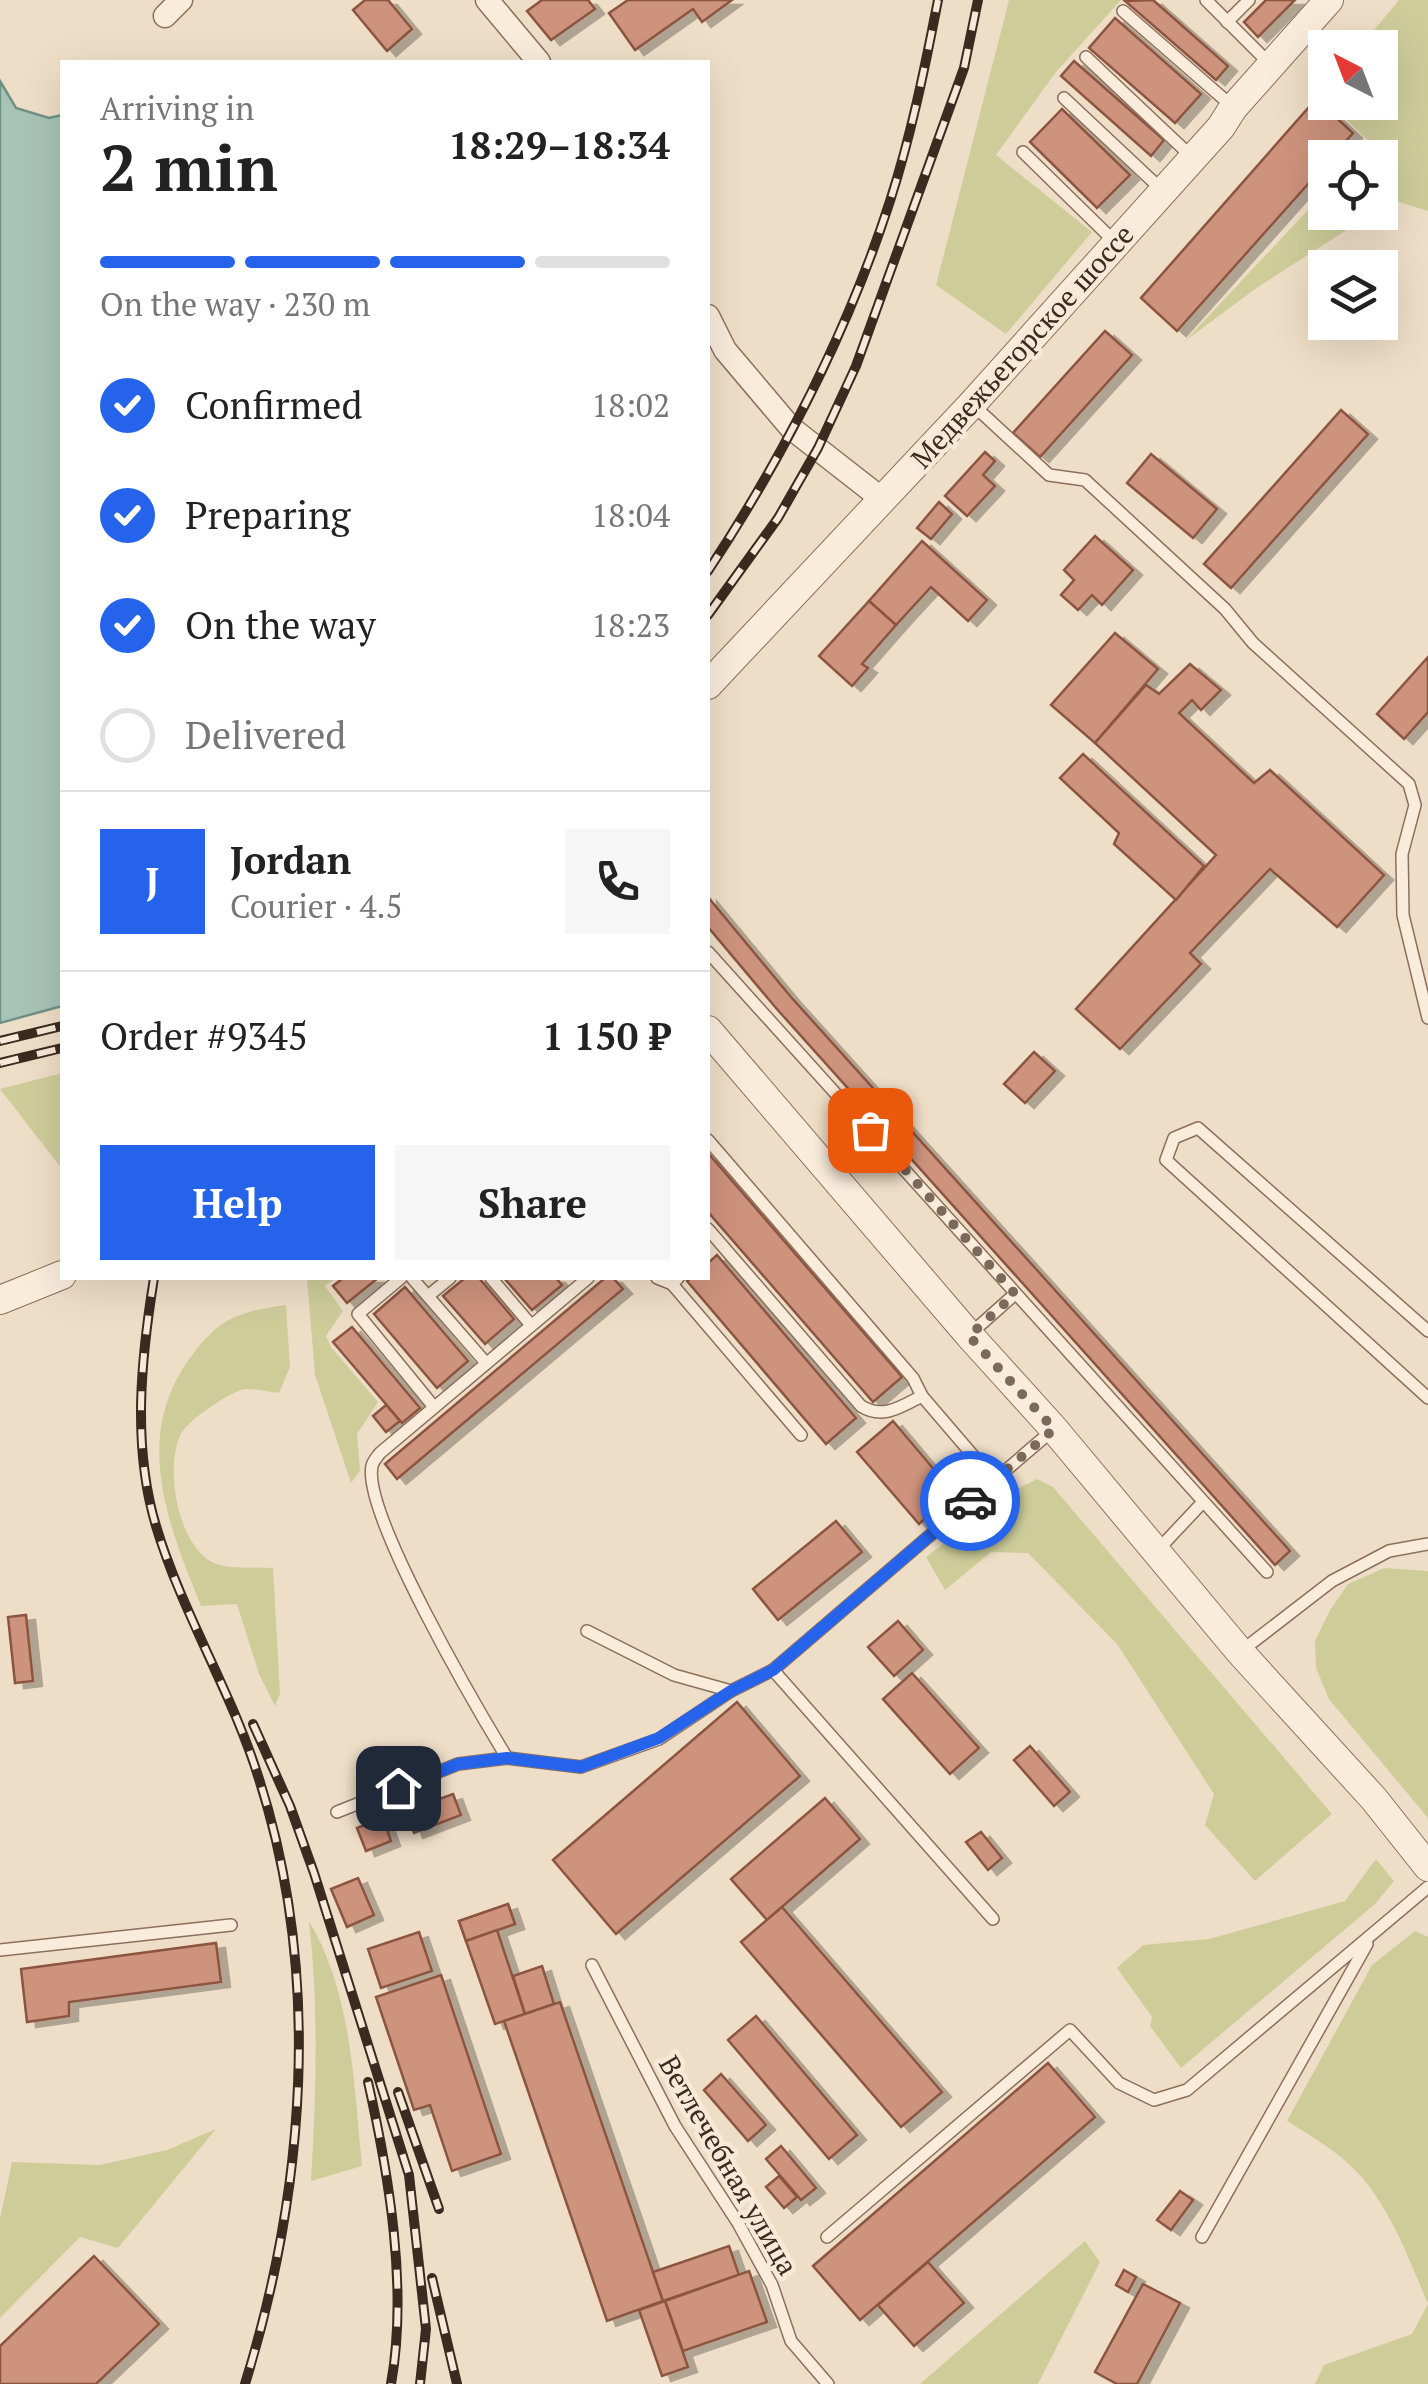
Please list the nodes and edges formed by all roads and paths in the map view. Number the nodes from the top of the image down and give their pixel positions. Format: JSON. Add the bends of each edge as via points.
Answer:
{"nodes":[{"id":1,"x":487,"y":0,"type":"edge"},
{"id":2,"x":1206,"y":0,"type":"edge"},
{"id":3,"x":1249,"y":0,"type":"edge"},
{"id":4,"x":1329,"y":0,"type":"edge"},
{"id":5,"x":1124,"y":11,"type":"dead end"},
{"id":6,"x":1227,"y":22,"type":"junction"},
{"id":7,"x":1086,"y":57,"type":"dead end"},
{"id":8,"x":537,"y":60,"type":"edge"},
{"id":9,"x":1272,"y":66,"type":"junction"},
{"id":10,"x":1064,"y":98,"type":"dead end"},
{"id":11,"x":1233,"y":108,"type":"junction"},
{"id":12,"x":1023,"y":152,"type":"dead end"},
{"id":13,"x":1193,"y":158,"type":"junction"},
{"id":14,"x":1162,"y":190,"type":"junction"},
{"id":15,"x":1116,"y":243,"type":"junction"},
{"id":16,"x":710,"y":320,"type":"edge"},
{"id":17,"x":972,"y":404,"type":"junction"},
{"id":18,"x":882,"y":499,"type":"junction"},
{"id":19,"x":710,"y":683,"type":"edge"},
{"id":20,"x":710,"y":954,"type":"edge"},
{"id":21,"x":1428,"y":1018,"type":"edge"},
{"id":22,"x":710,"y":1032,"type":"edge"},
{"id":23,"x":710,"y":1142,"type":"edge"},
{"id":24,"x":710,"y":1231,"type":"edge"},
{"id":25,"x":718,"y":1241,"type":"junction"},
{"id":26,"x":710,"y":1248,"type":"edge"},
{"id":27,"x":60,"y":1275,"type":"edge"},
{"id":28,"x":399,"y":1280,"type":"edge"},
{"id":29,"x":414,"y":1280,"type":"edge"},
{"id":30,"x":448,"y":1280,"type":"edge"},
{"id":31,"x":493,"y":1280,"type":"edge"},
{"id":32,"x":581,"y":1280,"type":"edge"},
{"id":33,"x":675,"y":1281,"type":"edge"},
{"id":34,"x":1015,"y":1294,"type":"junction"},
{"id":35,"x":428,"y":1296,"type":"junction"},
{"id":36,"x":0,"y":1300,"type":"edge"},
{"id":37,"x":531,"y":1325,"type":"junction"},
{"id":38,"x":1428,"y":1331,"type":"edge"},
{"id":39,"x":969,"y":1336,"type":"junction"},
{"id":40,"x":486,"y":1363,"type":"junction"},
{"id":41,"x":922,"y":1396,"type":"junction"},
{"id":42,"x":1428,"y":1398,"type":"edge"},
{"id":43,"x":434,"y":1406,"type":"junction"},
{"id":44,"x":1054,"y":1429,"type":"junction"},
{"id":45,"x":801,"y":1434,"type":"dead end"},
{"id":46,"x":994,"y":1480,"type":"junction"},
{"id":47,"x":1202,"y":1504,"type":"junction"},
{"id":48,"x":1428,"y":1544,"type":"edge"},
{"id":49,"x":1156,"y":1552,"type":"junction"},
{"id":50,"x":1266,"y":1572,"type":"dead end"},
{"id":51,"x":587,"y":1631,"type":"dead end"},
{"id":52,"x":1240,"y":1652,"type":"junction"},
{"id":53,"x":773,"y":1670,"type":"junction"},
{"id":54,"x":731,"y":1691,"type":"junction"},
{"id":55,"x":507,"y":1758,"type":"junction"},
{"id":56,"x":337,"y":1812,"type":"dead end"},
{"id":57,"x":1428,"y":1866,"type":"edge"},
{"id":58,"x":1428,"y":1887,"type":"edge"},
{"id":59,"x":993,"y":1919,"type":"dead end"},
{"id":60,"x":231,"y":1925,"type":"dead end"},
{"id":61,"x":1372,"y":1936,"type":"junction"},
{"id":62,"x":0,"y":1950,"type":"edge"},
{"id":63,"x":592,"y":1966,"type":"dead end"},
{"id":64,"x":827,"y":2237,"type":"dead end"},
{"id":65,"x":1202,"y":2237,"type":"dead end"},
{"id":66,"x":828,"y":2384,"type":"edge"}],
"edges":[{"from":1,"to":8,"type":"street"},
{"from":2,"to":6,"type":"lane"},
{"from":3,"to":6,"type":"lane"},
{"from":4,"to":9,"type":"street","name":"Медвежьегорское шоссе"},
{"from":5,"to":11,"type":"lane"},
{"from":6,"to":9,"type":"lane"},
{"from":7,"to":13,"type":"lane"},
{"from":9,"to":11,"type":"street","name":"Медвежьегорское шоссе"},
{"from":10,"to":14,"type":"lane"},
{"from":11,"to":13,"type":"street","name":"Медвежьегорское шоссе"},
{"from":12,"to":15,"type":"lane"},
{"from":13,"to":14,"type":"street","name":"Медвежьегорское шоссе"},
{"from":14,"to":15,"type":"street","name":"Медвежьегорское шоссе"},
{"from":15,"to":17,"type":"street","name":"Медвежьегорское шоссе"},
{"from":16,"to":18,"type":"street","via":[[725,350],[792,428]]},
{"from":17,"to":18,"type":"street","name":"Медвежьегорское шоссе"},
{"from":17,"to":21,"type":"lane","via":[[1049,476],[1085,480],[1409,784],[1415,804],[1402,854],[1403,915]]},
{"from":18,"to":19,"type":"street","name":"Медвежьегорское шоссе"},
{"from":20,"to":34,"type":"lane"},
{"from":22,"to":39,"type":"street"},
{"from":23,"to":41,"type":"lane"},
{"from":24,"to":25,"type":"lane"},
{"from":25,"to":26,"type":"lane"},
{"from":25,"to":41,"type":"lane","via":[[861,1406],[890,1412]]},
{"from":27,"to":36,"type":"street"},
{"from":28,"to":43,"type":"lane","via":[[358,1314]]},
{"from":29,"to":35,"type":"lane"},
{"from":30,"to":35,"type":"lane"},
{"from":31,"to":37,"type":"lane"},
{"from":32,"to":37,"type":"lane"},
{"from":33,"to":45,"type":"lane"},
{"from":34,"to":39,"type":"lane"},
{"from":34,"to":47,"type":"lane"},
{"from":35,"to":40,"type":"lane"},
{"from":37,"to":40,"type":"lane"},
{"from":38,"to":42,"type":"lane","via":[[1198,1128],[1174,1138],[1166,1160]]},
{"from":39,"to":44,"type":"street"},
{"from":40,"to":43,"type":"lane"},
{"from":41,"to":46,"type":"lane"},
{"from":43,"to":55,"type":"lane","via":[[372,1466],[378,1509],[460,1680]]},
{"from":44,"to":46,"type":"lane"},
{"from":44,"to":49,"type":"street"},
{"from":46,"to":53,"type":"lane"},
{"from":47,"to":49,"type":"lane"},
{"from":47,"to":50,"type":"lane"},
{"from":48,"to":52,"type":"lane","via":[[1389,1551],[1332,1581]]},
{"from":49,"to":52,"type":"street"},
{"from":51,"to":54,"type":"lane","via":[[674,1675]]},
{"from":52,"to":57,"type":"street"},
{"from":53,"to":54,"type":"lane"},
{"from":53,"to":59,"type":"lane"},
{"from":54,"to":55,"type":"lane","via":[[659,1738],[581,1767]]},
{"from":55,"to":56,"type":"lane","via":[[458,1764]]},
{"from":58,"to":61,"type":"lane"},
{"from":60,"to":62,"type":"lane"},
{"from":61,"to":64,"type":"lane","via":[[1187,2090],[1154,2100],[1118,2084],[1070,2030]]},
{"from":61,"to":65,"type":"lane"},
{"from":63,"to":66,"type":"lane","name":"Ветлечебная улица","via":[[675,2126],[772,2285],[791,2341]]}]}
